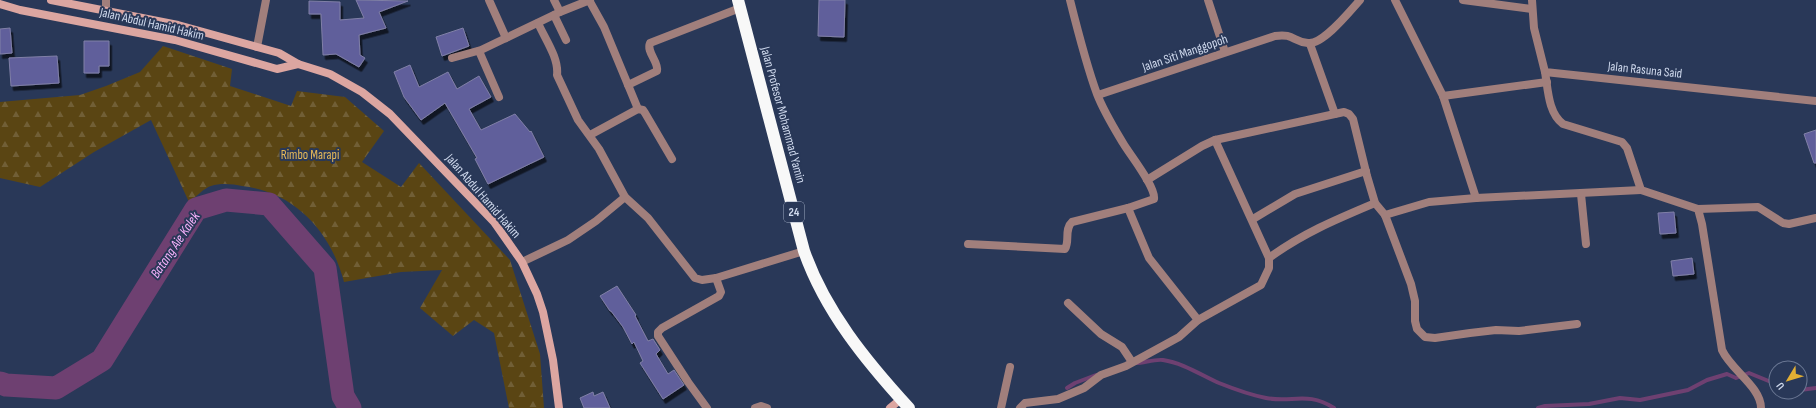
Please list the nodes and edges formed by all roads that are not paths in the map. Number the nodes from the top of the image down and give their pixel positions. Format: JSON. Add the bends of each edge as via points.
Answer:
{"nodes":[{"id":1,"x":51,"y":0,"type":"edge"},
{"id":2,"x":106,"y":0,"type":"edge"},
{"id":3,"x":266,"y":0,"type":"edge"},
{"id":4,"x":488,"y":0,"type":"edge"},
{"id":5,"x":554,"y":0,"type":"edge"},
{"id":6,"x":590,"y":0,"type":"edge"},
{"id":7,"x":1070,"y":0,"type":"edge"},
{"id":8,"x":1208,"y":0,"type":"edge"},
{"id":9,"x":1360,"y":0,"type":"edge"},
{"id":10,"x":1395,"y":0,"type":"edge"},
{"id":11,"x":1463,"y":0,"type":"edge"},
{"id":12,"x":0,"y":4,"type":"edge"},
{"id":13,"x":739,"y":4,"type":"edge"},
{"id":14,"x":1532,"y":4,"type":"edge"},
{"id":15,"x":78,"y":5,"type":"junction"},
{"id":16,"x":106,"y":11,"type":"junction"},
{"id":17,"x":557,"y":14,"type":"junction"},
{"id":18,"x":76,"y":20,"type":"junction"},
{"id":19,"x":538,"y":23,"type":"junction"},
{"id":20,"x":506,"y":38,"type":"junction"},
{"id":21,"x":566,"y":40,"type":"dead end"},
{"id":22,"x":1310,"y":44,"type":"junction"},
{"id":23,"x":257,"y":47,"type":"junction"},
{"id":24,"x":479,"y":50,"type":"junction"},
{"id":25,"x":1225,"y":52,"type":"junction"},
{"id":26,"x":452,"y":58,"type":"dead end"},
{"id":27,"x":298,"y":64,"type":"junction"},
{"id":28,"x":1545,"y":72,"type":"junction"},
{"id":29,"x":1547,"y":82,"type":"junction"},
{"id":30,"x":628,"y":84,"type":"junction"},
{"id":31,"x":1098,"y":95,"type":"junction"},
{"id":32,"x":1443,"y":96,"type":"junction"},
{"id":33,"x":499,"y":97,"type":"dead end"},
{"id":34,"x":1816,"y":101,"type":"edge"},
{"id":35,"x":638,"y":109,"type":"junction"},
{"id":36,"x":1335,"y":114,"type":"junction"},
{"id":37,"x":590,"y":135,"type":"junction"},
{"id":38,"x":1215,"y":140,"type":"junction"},
{"id":39,"x":672,"y":159,"type":"dead end"},
{"id":40,"x":1366,"y":171,"type":"junction"},
{"id":41,"x":1147,"y":180,"type":"junction"},
{"id":42,"x":1641,"y":190,"type":"junction"},
{"id":43,"x":1581,"y":194,"type":"junction"},
{"id":44,"x":625,"y":197,"type":"junction"},
{"id":45,"x":1476,"y":198,"type":"junction"},
{"id":46,"x":1375,"y":203,"type":"junction"},
{"id":47,"x":1128,"y":208,"type":"junction"},
{"id":48,"x":1698,"y":209,"type":"junction"},
{"id":49,"x":1385,"y":215,"type":"junction"},
{"id":50,"x":1816,"y":218,"type":"edge"},
{"id":51,"x":1253,"y":219,"type":"junction"},
{"id":52,"x":968,"y":244,"type":"dead end"},
{"id":53,"x":1586,"y":244,"type":"dead end"},
{"id":54,"x":804,"y":251,"type":"junction"},
{"id":55,"x":1270,"y":258,"type":"junction"},
{"id":56,"x":522,"y":262,"type":"junction"},
{"id":57,"x":716,"y":278,"type":"junction"},
{"id":58,"x":1068,"y":303,"type":"dead end"},
{"id":59,"x":1198,"y":320,"type":"junction"},
{"id":60,"x":1577,"y":324,"type":"dead end"},
{"id":61,"x":1132,"y":362,"type":"junction"},
{"id":62,"x":1010,"y":367,"type":"dead end"},
{"id":63,"x":905,"y":404,"type":"edge"},
{"id":64,"x":559,"y":408,"type":"edge"},
{"id":65,"x":707,"y":408,"type":"edge"},
{"id":66,"x":755,"y":408,"type":"edge"},
{"id":67,"x":767,"y":408,"type":"edge"},
{"id":68,"x":890,"y":408,"type":"edge"},
{"id":69,"x":1001,"y":408,"type":"edge"},
{"id":70,"x":1020,"y":408,"type":"edge"},
{"id":71,"x":1761,"y":408,"type":"edge"}],
"edges":[{"from":1,"to":15,"type":"main road","name":"Jalan Abdul Hamid Hakim"},
{"from":2,"to":16,"type":"street"},
{"from":3,"to":23,"type":"street"},
{"from":4,"to":20,"type":"street"},
{"from":5,"to":17,"type":"street"},
{"from":6,"to":17,"type":"street"},
{"from":6,"to":30,"type":"street"},
{"from":7,"to":31,"type":"street"},
{"from":8,"to":25,"type":"street"},
{"from":9,"to":22,"type":"street","via":[[1327,34]]},
{"from":10,"to":32,"type":"street"},
{"from":11,"to":14,"type":"street"},
{"from":12,"to":18,"type":"main road","name":"Jalan Abdul Hamid Hakim"},
{"from":13,"to":30,"type":"street","via":[[650,43],[649,48],[657,71]]},
{"from":13,"to":54,"type":"highway","name":"Jalan Profesor Mohammad Yamin","number":"24"},
{"from":14,"to":28,"type":"street","via":[[1534,28]]},
{"from":15,"to":16,"type":"main road","name":"Jalan Abdul Hamid Hakim"},
{"from":15,"to":18,"type":"main road"},
{"from":16,"to":23,"type":"main road","name":"Jalan Abdul Hamid Hakim","via":[[178,25]]},
{"from":17,"to":19,"type":"street"},
{"from":17,"to":21,"type":"street"},
{"from":18,"to":27,"type":"main road","name":"Jalan Abdul Hamid Hakim","via":[[175,40],[277,69]]},
{"from":19,"to":20,"type":"street"},
{"from":19,"to":37,"type":"street","via":[[556,62],[557,75],[572,108]]},
{"from":20,"to":24,"type":"street"},
{"from":22,"to":25,"type":"street","name":"Jalan Siti Manggopoh","via":[[1282,35]]},
{"from":22,"to":36,"type":"street"},
{"from":23,"to":27,"type":"main road","name":"Jalan Abdul Hamid Hakim","via":[[279,53]]},
{"from":24,"to":26,"type":"street"},
{"from":24,"to":33,"type":"street"},
{"from":25,"to":31,"type":"street","name":"Jalan Siti Manggopoh"},
{"from":27,"to":56,"type":"main road","name":"Jalan Abdul Hamid Hakim","via":[[330,74],[362,92],[390,114],[494,222]]},
{"from":28,"to":29,"type":"street"},
{"from":28,"to":34,"type":"street","name":"Jalan Rasuna Said"},
{"from":29,"to":32,"type":"street"},
{"from":29,"to":42,"type":"street","via":[[1553,114],[1559,121],[1622,142],[1627,148]]},
{"from":30,"to":35,"type":"street"},
{"from":31,"to":41,"type":"street"},
{"from":32,"to":45,"type":"street"},
{"from":35,"to":37,"type":"street"},
{"from":35,"to":39,"type":"street","via":[[645,112]]},
{"from":36,"to":38,"type":"street"},
{"from":36,"to":40,"type":"street","via":[[1344,112],[1353,119]]},
{"from":37,"to":44,"type":"street"},
{"from":38,"to":41,"type":"street"},
{"from":38,"to":51,"type":"street"},
{"from":40,"to":46,"type":"street"},
{"from":40,"to":51,"type":"street","via":[[1295,194]]},
{"from":41,"to":47,"type":"street","via":[[1154,199]]},
{"from":42,"to":43,"type":"street"},
{"from":42,"to":48,"type":"street"},
{"from":43,"to":45,"type":"street"},
{"from":43,"to":53,"type":"street"},
{"from":44,"to":56,"type":"street","via":[[596,222],[568,240]]},
{"from":44,"to":57,"type":"street","via":[[648,218],[696,278]]},
{"from":45,"to":49,"type":"street","via":[[1429,202]]},
{"from":46,"to":49,"type":"street"},
{"from":46,"to":55,"type":"street","via":[[1317,227]]},
{"from":47,"to":52,"type":"street","via":[[1072,222],[1068,228],[1067,246],[1062,250]]},
{"from":47,"to":59,"type":"street","via":[[1149,258]]},
{"from":48,"to":50,"type":"street","via":[[1758,207],[1783,223],[1790,224]]},
{"from":48,"to":71,"type":"street","via":[[1722,350],[1756,392],[1760,398]]},
{"from":49,"to":60,"type":"street","via":[[1411,284],[1417,329],[1425,336],[1435,338]]},
{"from":51,"to":55,"type":"street"},
{"from":54,"to":57,"type":"street"},
{"from":54,"to":63,"type":"highway","name":"Jalan Profesor Mohammad Yamin","number":"24","via":[[811,272],[832,311]]},
{"from":55,"to":59,"type":"street","via":[[1269,268],[1261,285]]},
{"from":56,"to":64,"type":"main road","name":"Jalan Abdul Hamid Hakim","via":[[537,294],[542,312],[553,360]]},
{"from":57,"to":65,"type":"street","via":[[721,292],[719,296],[658,332],[658,336]]},
{"from":58,"to":61,"type":"street","via":[[1101,334],[1122,347]]},
{"from":59,"to":61,"type":"street","via":[[1179,337]]},
{"from":61,"to":70,"type":"street","via":[[1106,372],[1088,386],[1068,395],[1058,399],[1029,402]]},
{"from":62,"to":69,"type":"street"},
{"from":63,"to":68,"type":"main road"},
{"from":66,"to":67,"type":"street"}]}
